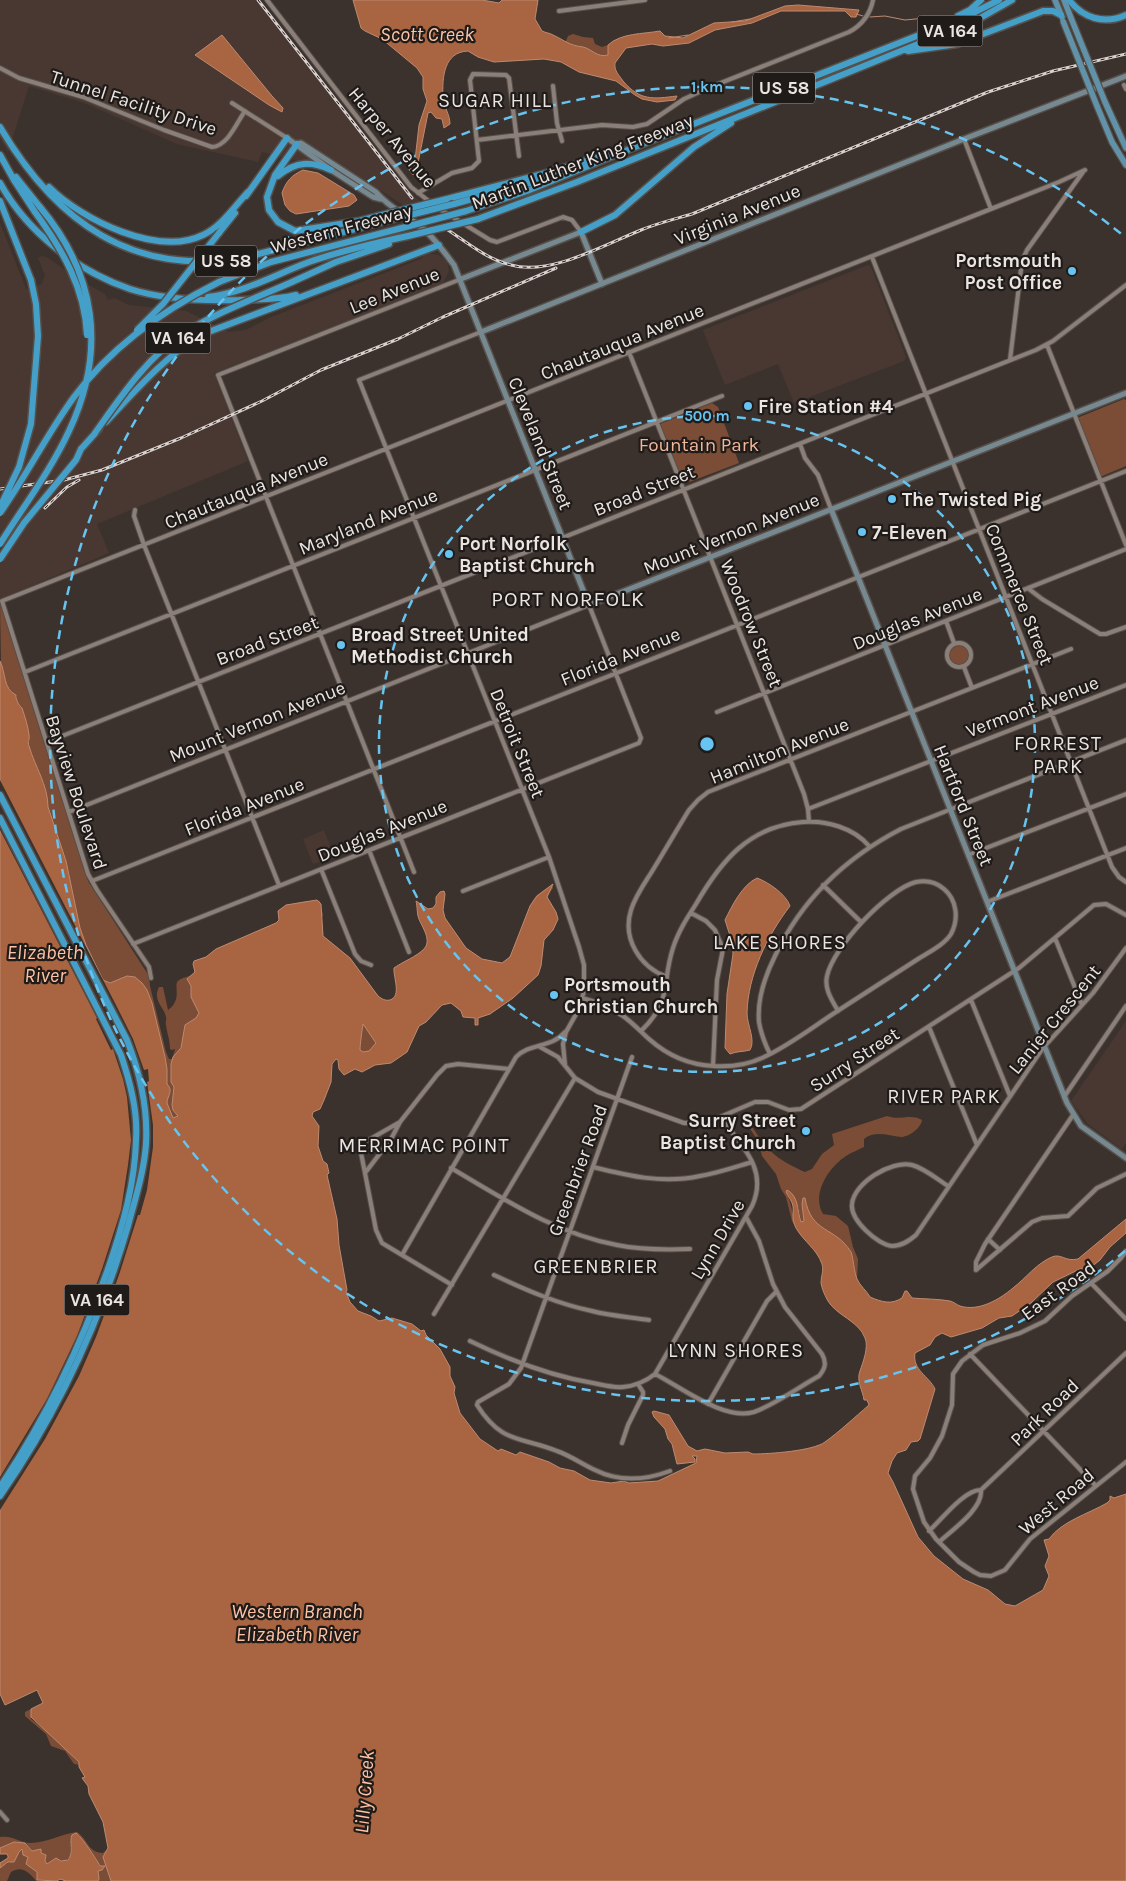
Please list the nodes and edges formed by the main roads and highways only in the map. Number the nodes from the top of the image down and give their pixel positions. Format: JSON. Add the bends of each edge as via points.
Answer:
{"nodes":[{"id":1,"x":981,"y":0,"type":"edge"},
{"id":2,"x":999,"y":0,"type":"edge"},
{"id":3,"x":1012,"y":0,"type":"edge"},
{"id":4,"x":1055,"y":0,"type":"edge"},
{"id":5,"x":1064,"y":0,"type":"edge"},
{"id":6,"x":1069,"y":0,"type":"edge"},
{"id":7,"x":1126,"y":15,"type":"edge"},
{"id":8,"x":1062,"y":18,"type":"junction"},
{"id":9,"x":920,"y":35,"type":"junction"},
{"id":10,"x":885,"y":57,"type":"junction"},
{"id":11,"x":750,"y":111,"type":"junction"},
{"id":12,"x":0,"y":127,"type":"edge"},
{"id":13,"x":287,"y":138,"type":"road end"},
{"id":14,"x":297,"y":144,"type":"road end"},
{"id":15,"x":635,"y":147,"type":"junction"},
{"id":16,"x":1126,"y":148,"type":"edge"},
{"id":17,"x":16,"y":151,"type":"junction"},
{"id":18,"x":0,"y":155,"type":"edge"},
{"id":19,"x":1126,"y":165,"type":"edge"},
{"id":20,"x":331,"y":170,"type":"road end"},
{"id":21,"x":580,"y":170,"type":"junction"},
{"id":22,"x":273,"y":180,"type":"junction"},
{"id":23,"x":0,"y":183,"type":"edge"},
{"id":24,"x":248,"y":192,"type":"junction"},
{"id":25,"x":0,"y":201,"type":"edge"},
{"id":26,"x":581,"y":232,"type":"road end"},
{"id":27,"x":408,"y":236,"type":"junction"},
{"id":28,"x":439,"y":245,"type":"road end"},
{"id":29,"x":319,"y":290,"type":"junction"},
{"id":30,"x":184,"y":298,"type":"junction"},
{"id":31,"x":120,"y":346,"type":"junction"},
{"id":32,"x":95,"y":433,"type":"junction"},
{"id":33,"x":0,"y":508,"type":"edge"},
{"id":34,"x":0,"y":513,"type":"edge"},
{"id":35,"x":0,"y":544,"type":"edge"},
{"id":36,"x":0,"y":558,"type":"edge"},
{"id":37,"x":0,"y":796,"type":"edge"},
{"id":38,"x":0,"y":818,"type":"edge"},
{"id":39,"x":0,"y":1487,"type":"edge"},
{"id":40,"x":0,"y":1496,"type":"edge"}],
"edges":[{"from":1,"to":9,"type":"highway","via":[[967,11]]},
{"from":2,"to":9,"type":"highway","name":"Martin Luther King Freeway","number":"US 58"},
{"from":3,"to":10,"type":"highway","name":"Martin Luther King Freeway","number":"VA 164","via":[[975,21]]},
{"from":4,"to":8,"type":"main road"},
{"from":5,"to":16,"type":"main road","bridge":true},
{"from":6,"to":7,"type":"highway","via":[[1083,14],[1097,19],[1110,20]]},
{"from":8,"to":10,"type":"highway","number":"US 58","via":[[1054,11],[1043,11],[957,44]]},
{"from":8,"to":19,"type":"main road","bridge":true,"via":[[1112,142]]},
{"from":9,"to":15,"type":"highway","name":"Martin Luther King Freeway","number":"US 58"},
{"from":10,"to":11,"type":"highway","name":"Martin Luther King Freeway","number":"US 58"},
{"from":11,"to":26,"type":"highway","via":[[694,147],[615,215]]},
{"from":11,"to":27,"type":"highway","name":"Martin Luther King Freeway","number":"US 58","bridge":true,"via":[[478,219]]},
{"from":12,"to":17,"type":"highway","number":"US 58"},
{"from":13,"to":24,"type":"highway"},
{"from":14,"to":22,"type":"highway"},
{"from":15,"to":21,"type":"highway","name":"Martin Luther King Freeway","number":"US 58"},
{"from":15,"to":22,"type":"highway","bridge":true,"via":[[359,222],[295,231],[278,222],[269,210],[267,197]]},
{"from":17,"to":21,"type":"highway","number":"US 58","bridge":true,"via":[[48,193],[83,224],[120,245],[160,258],[193,263],[247,258]]},
{"from":17,"to":24,"type":"highway","via":[[53,191],[78,210],[110,228],[153,239],[179,241],[204,234],[220,223]]},
{"from":18,"to":35,"type":"highway","bridge":true,"via":[[38,210],[53,222],[71,252],[87,293],[91,333],[87,374],[69,432]]},
{"from":20,"to":22,"type":"highway","via":[[303,163],[285,170]]},
{"from":21,"to":31,"type":"highway","name":"Western Freeway","number":"VA 164","bridge":true,"via":[[466,211],[271,262],[219,282],[180,303]]},
{"from":23,"to":30,"type":"highway","number":"US 58","via":[[30,225],[92,271],[132,289]]},
{"from":24,"to":31,"type":"highway","bridge":true,"via":[[163,304]]},
{"from":25,"to":33,"type":"highway","bridge":true,"via":[[31,280],[38,336],[31,424],[17,472]]},
{"from":27,"to":30,"type":"highway","number":"US 58","via":[[333,254],[232,293]]},
{"from":27,"to":32,"type":"highway","name":"Western Freeway","number":"VA 164","bridge":true,"via":[[336,262],[183,334],[160,353],[125,392]]},
{"from":28,"to":29,"type":"highway"},
{"from":29,"to":30,"type":"highway","via":[[275,299]]},
{"from":29,"to":32,"type":"highway","bridge":true,"via":[[203,334],[166,361]]},
{"from":31,"to":34,"type":"highway","name":"Western Freeway","number":"VA 164","bridge":true,"via":[[75,397]]},
{"from":32,"to":36,"type":"highway","name":"Western Freeway","number":"VA 164","bridge":true},
{"from":37,"to":40,"type":"highway","number":"VA 164","via":[[126,1040],[140,1080],[146,1130],[140,1182],[118,1258],[96,1317],[51,1413]]},
{"from":38,"to":39,"type":"highway","number":"VA 164","via":[[121,1055],[132,1094],[137,1139],[128,1203],[117,1244],[79,1345],[36,1429]]}]}
